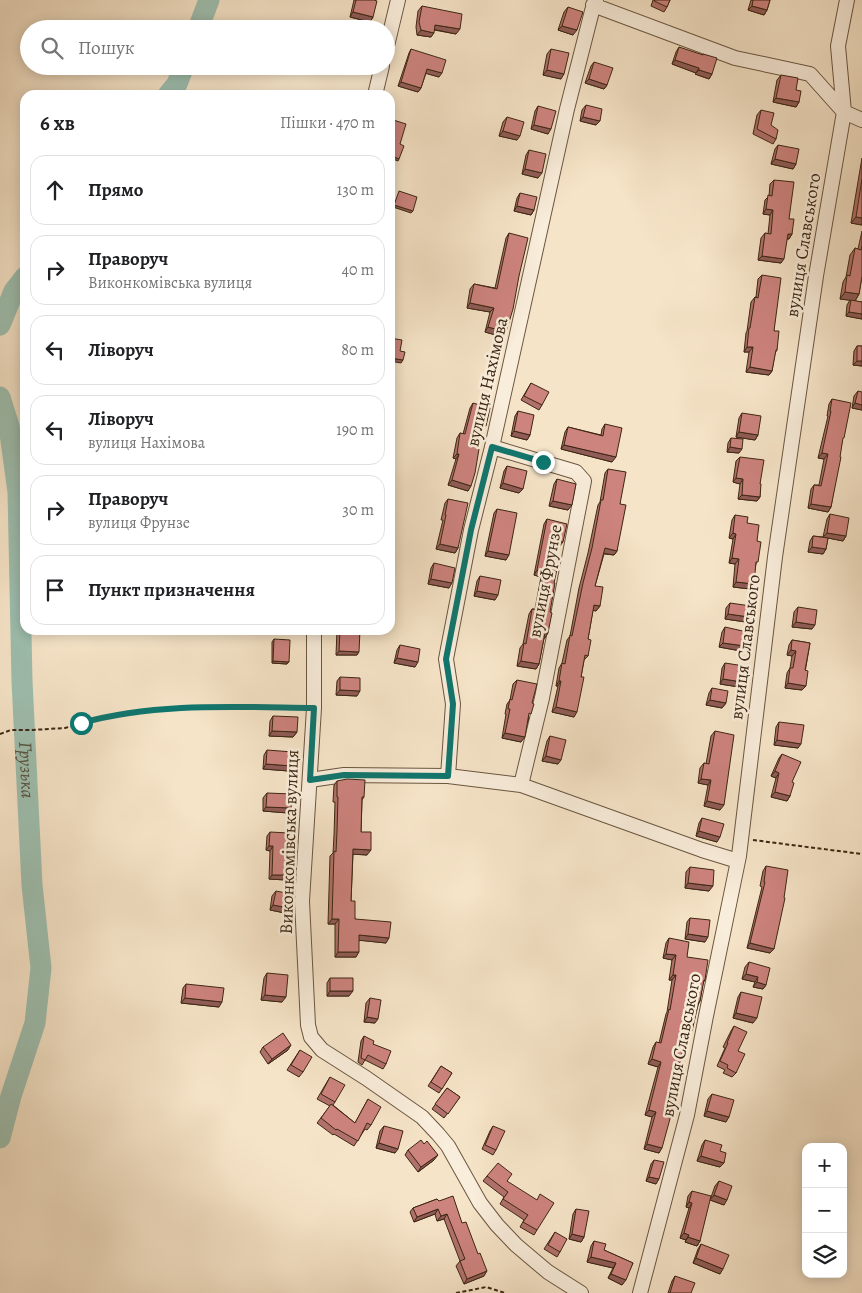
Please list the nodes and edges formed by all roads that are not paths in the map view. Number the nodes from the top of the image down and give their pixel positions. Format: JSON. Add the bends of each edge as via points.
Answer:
{"nodes":[{"id":1,"x":398,"y":0,"type":"edge"},
{"id":2,"x":848,"y":0,"type":"edge"},
{"id":3,"x":594,"y":3,"type":"edge"},
{"id":4,"x":393,"y":20,"type":"edge"},
{"id":5,"x":380,"y":75,"type":"edge"},
{"id":6,"x":376,"y":90,"type":"edge"},
{"id":7,"x":844,"y":112,"type":"junction"},
{"id":8,"x":862,"y":120,"type":"edge"},
{"id":9,"x":492,"y":447,"type":"junction"},
{"id":10,"x":314,"y":635,"type":"edge"},
{"id":11,"x":448,"y":776,"type":"junction"},
{"id":12,"x":310,"y":780,"type":"junction"},
{"id":13,"x":522,"y":785,"type":"junction"},
{"id":14,"x":738,"y":861,"type":"junction"},
{"id":15,"x":581,"y":1293,"type":"edge"},
{"id":16,"x":640,"y":1293,"type":"edge"}],
"edges":[{"from":1,"to":4,"type":"street"},
{"from":2,"to":7,"type":"street","name":"вулиця Славського","via":[[838,46]]},
{"from":3,"to":7,"type":"street","via":[[735,58],[810,74]]},
{"from":3,"to":9,"type":"street","name":"вулиця Нахімова","via":[[567,109]]},
{"from":5,"to":6,"type":"street"},
{"from":7,"to":8,"type":"street"},
{"from":7,"to":14,"type":"street","name":"вулиця Славського","via":[[774,557]]},
{"from":9,"to":11,"type":"street","name":"вулиця Нахімова","via":[[471,530],[446,659],[453,704]]},
{"from":9,"to":13,"type":"street","name":"вулиця Фрунзе","via":[[576,472],[584,481]]},
{"from":10,"to":12,"type":"street","name":"Виконкомівська вулиця"},
{"from":11,"to":12,"type":"street","via":[[344,775]]},
{"from":11,"to":13,"type":"street"},
{"from":12,"to":15,"type":"street","name":"Виконкомівська вулиця","via":[[302,901],[311,1037],[322,1050],[422,1117],[448,1146],[480,1203],[497,1225],[548,1272]]},
{"from":13,"to":14,"type":"street"},
{"from":14,"to":16,"type":"street","name":"вулиця Славського","via":[[688,1114]]}]}
